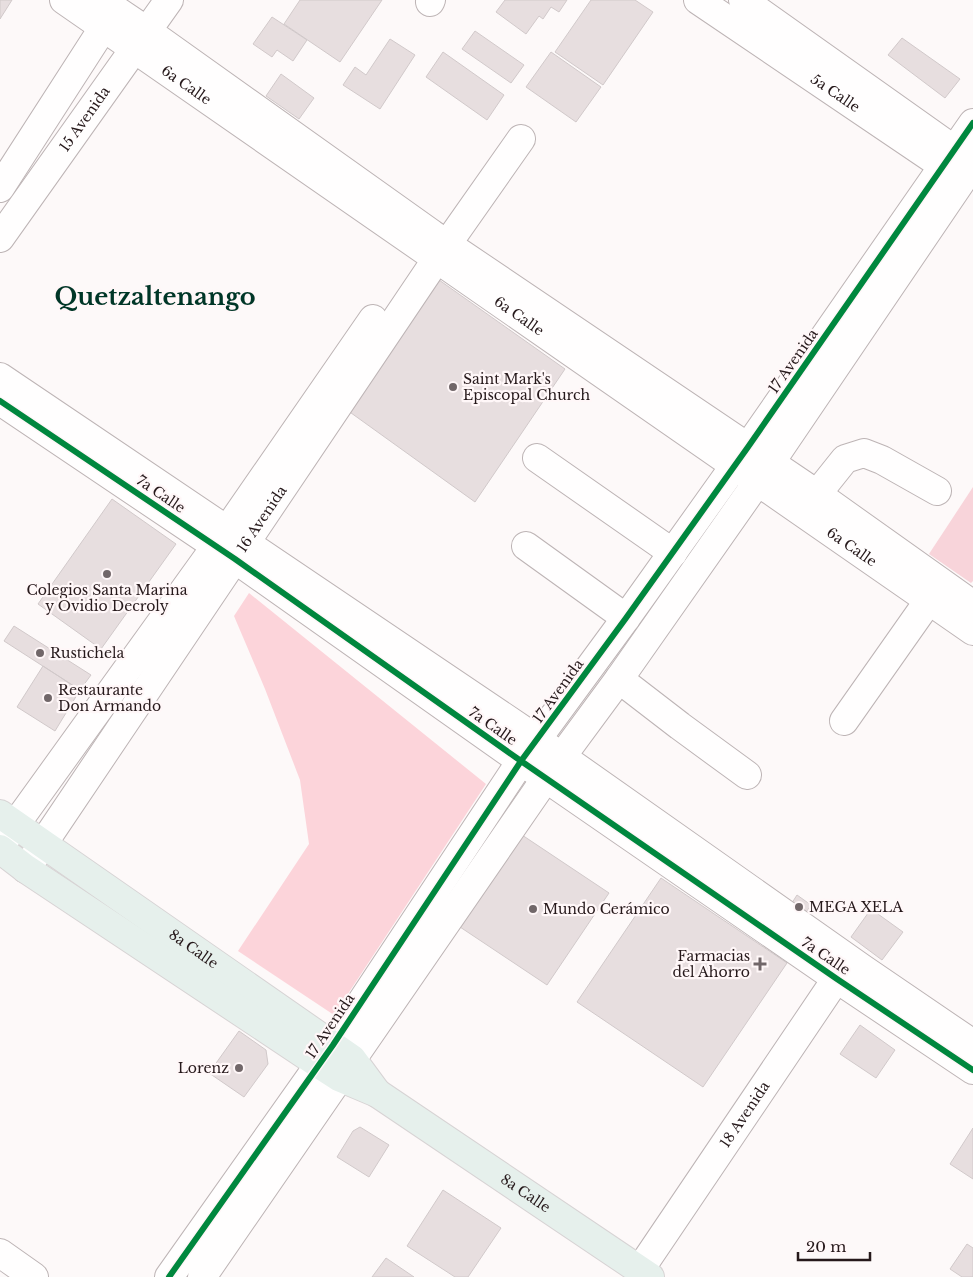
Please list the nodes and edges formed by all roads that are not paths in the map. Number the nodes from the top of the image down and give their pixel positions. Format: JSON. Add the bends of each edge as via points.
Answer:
{"nodes":[{"id":1,"x":64,"y":0,"type":"edge"},
{"id":2,"x":169,"y":0,"type":"edge"},
{"id":3,"x":698,"y":0,"type":"edge"},
{"id":4,"x":743,"y":0,"type":"edge"},
{"id":5,"x":110,"y":9,"type":"edge"},
{"id":6,"x":141,"y":40,"type":"junction"},
{"id":7,"x":973,"y":123,"type":"edge"},
{"id":8,"x":521,"y":139,"type":"dead end"},
{"id":9,"x":963,"y":168,"type":"edge"},
{"id":10,"x":0,"y":188,"type":"edge"},
{"id":11,"x":0,"y":238,"type":"edge"},
{"id":12,"x":434,"y":247,"type":"junction"},
{"id":13,"x":0,"y":377,"type":"edge"},
{"id":14,"x":0,"y":400,"type":"edge"},
{"id":15,"x":742,"y":456,"type":"junction"},
{"id":16,"x":537,"y":458,"type":"dead end"},
{"id":17,"x":764,"y":472,"type":"junction"},
{"id":18,"x":937,"y":491,"type":"dead end"},
{"id":19,"x":817,"y":494,"type":"junction"},
{"id":20,"x":231,"y":544,"type":"junction"},
{"id":21,"x":526,"y":546,"type":"dead end"},
{"id":22,"x":672,"y":553,"type":"junction"},
{"id":23,"x":934,"y":591,"type":"junction"},
{"id":24,"x":973,"y":604,"type":"edge"},
{"id":25,"x":626,"y":618,"type":"junction"},
{"id":26,"x":973,"y":631,"type":"edge"},
{"id":27,"x":619,"y":679,"type":"junction"},
{"id":28,"x":844,"y":721,"type":"dead end"},
{"id":29,"x":530,"y":751,"type":"junction"},
{"id":30,"x":553,"y":767,"type":"junction"},
{"id":31,"x":747,"y":776,"type":"dead end"},
{"id":32,"x":4,"y":833,"type":"edge"},
{"id":33,"x":43,"y":845,"type":"junction"},
{"id":34,"x":26,"y":869,"type":"junction"},
{"id":35,"x":850,"y":974,"type":"junction"},
{"id":36,"x":973,"y":1044,"type":"edge"},
{"id":37,"x":336,"y":1061,"type":"junction"},
{"id":38,"x":973,"y":1070,"type":"edge"},
{"id":39,"x":0,"y":1253,"type":"edge"},
{"id":40,"x":648,"y":1275,"type":"edge"},
{"id":41,"x":34,"y":1277,"type":"edge"},
{"id":42,"x":169,"y":1277,"type":"edge"},
{"id":43,"x":202,"y":1277,"type":"edge"}],
"edges":[{"from":1,"to":5,"type":"street","name":"6a Calle"},
{"from":2,"to":6,"type":"street","name":"15 Avenida"},
{"from":3,"to":9,"type":"street","name":"5a Calle"},
{"from":4,"to":9,"type":"street","name":"5a Calle"},
{"from":5,"to":6,"type":"street","name":"6a Calle"},
{"from":5,"to":10,"type":"street"},
{"from":6,"to":11,"type":"street","name":"15 Avenida"},
{"from":6,"to":12,"type":"street","name":"6a Calle"},
{"from":7,"to":9,"type":"street","name":"17 Avenida"},
{"from":8,"to":12,"type":"street","name":"16 Avenida"},
{"from":9,"to":15,"type":"street","name":"17 Avenida"},
{"from":9,"to":17,"type":"street","name":"17 Avenida"},
{"from":12,"to":15,"type":"street","name":"6a Calle"},
{"from":12,"to":20,"type":"street","name":"16 Avenida"},
{"from":13,"to":20,"type":"street","name":"7a Calle"},
{"from":14,"to":20,"type":"street","name":"7a Calle"},
{"from":15,"to":17,"type":"street","name":"6a Calle"},
{"from":15,"to":22,"type":"street","name":"17 Avenida"},
{"from":16,"to":22,"type":"street"},
{"from":17,"to":19,"type":"street","name":"6a Calle"},
{"from":17,"to":23,"type":"street","name":"6a Calle"},
{"from":17,"to":27,"type":"street","name":"17 Avenida"},
{"from":18,"to":19,"type":"street","via":[[864,453],[845,459]]},
{"from":19,"to":23,"type":"street","name":"6a Calle"},
{"from":20,"to":29,"type":"street","name":"7a Calle"},
{"from":20,"to":32,"type":"street","name":"16 Avenida"},
{"from":20,"to":33,"type":"street","name":"16 Avenida"},
{"from":21,"to":25,"type":"street"},
{"from":22,"to":25,"type":"street","name":"17 Avenida"},
{"from":23,"to":24,"type":"street","name":"6a Calle"},
{"from":23,"to":26,"type":"street","name":"6a Calle"},
{"from":23,"to":28,"type":"street"},
{"from":25,"to":29,"type":"street","name":"17 Avenida"},
{"from":27,"to":30,"type":"street","name":"17 Avenida"},
{"from":27,"to":31,"type":"street"},
{"from":29,"to":30,"type":"street","name":"7a Calle"},
{"from":29,"to":37,"type":"street","name":"17 Avenida"},
{"from":30,"to":35,"type":"street","name":"7a Calle"},
{"from":30,"to":37,"type":"street","name":"17 Avenida"},
{"from":32,"to":33,"type":"main road","name":"8a Calle"},
{"from":32,"to":34,"type":"main road","name":"8a Calle"},
{"from":33,"to":34,"type":"street","name":"16 Avenida"},
{"from":33,"to":37,"type":"main road","name":"8a Calle"},
{"from":34,"to":37,"type":"main road","name":"8a Calle"},
{"from":35,"to":36,"type":"street","name":"7a Calle"},
{"from":35,"to":38,"type":"street","name":"7a Calle"},
{"from":35,"to":40,"type":"street","name":"18 Avenida"},
{"from":37,"to":40,"type":"main road","name":"8a Calle","via":[[377,1093]]},
{"from":37,"to":42,"type":"street","name":"17 Avenida"},
{"from":37,"to":43,"type":"street","name":"17 Avenida"},
{"from":39,"to":41,"type":"street"}]}
